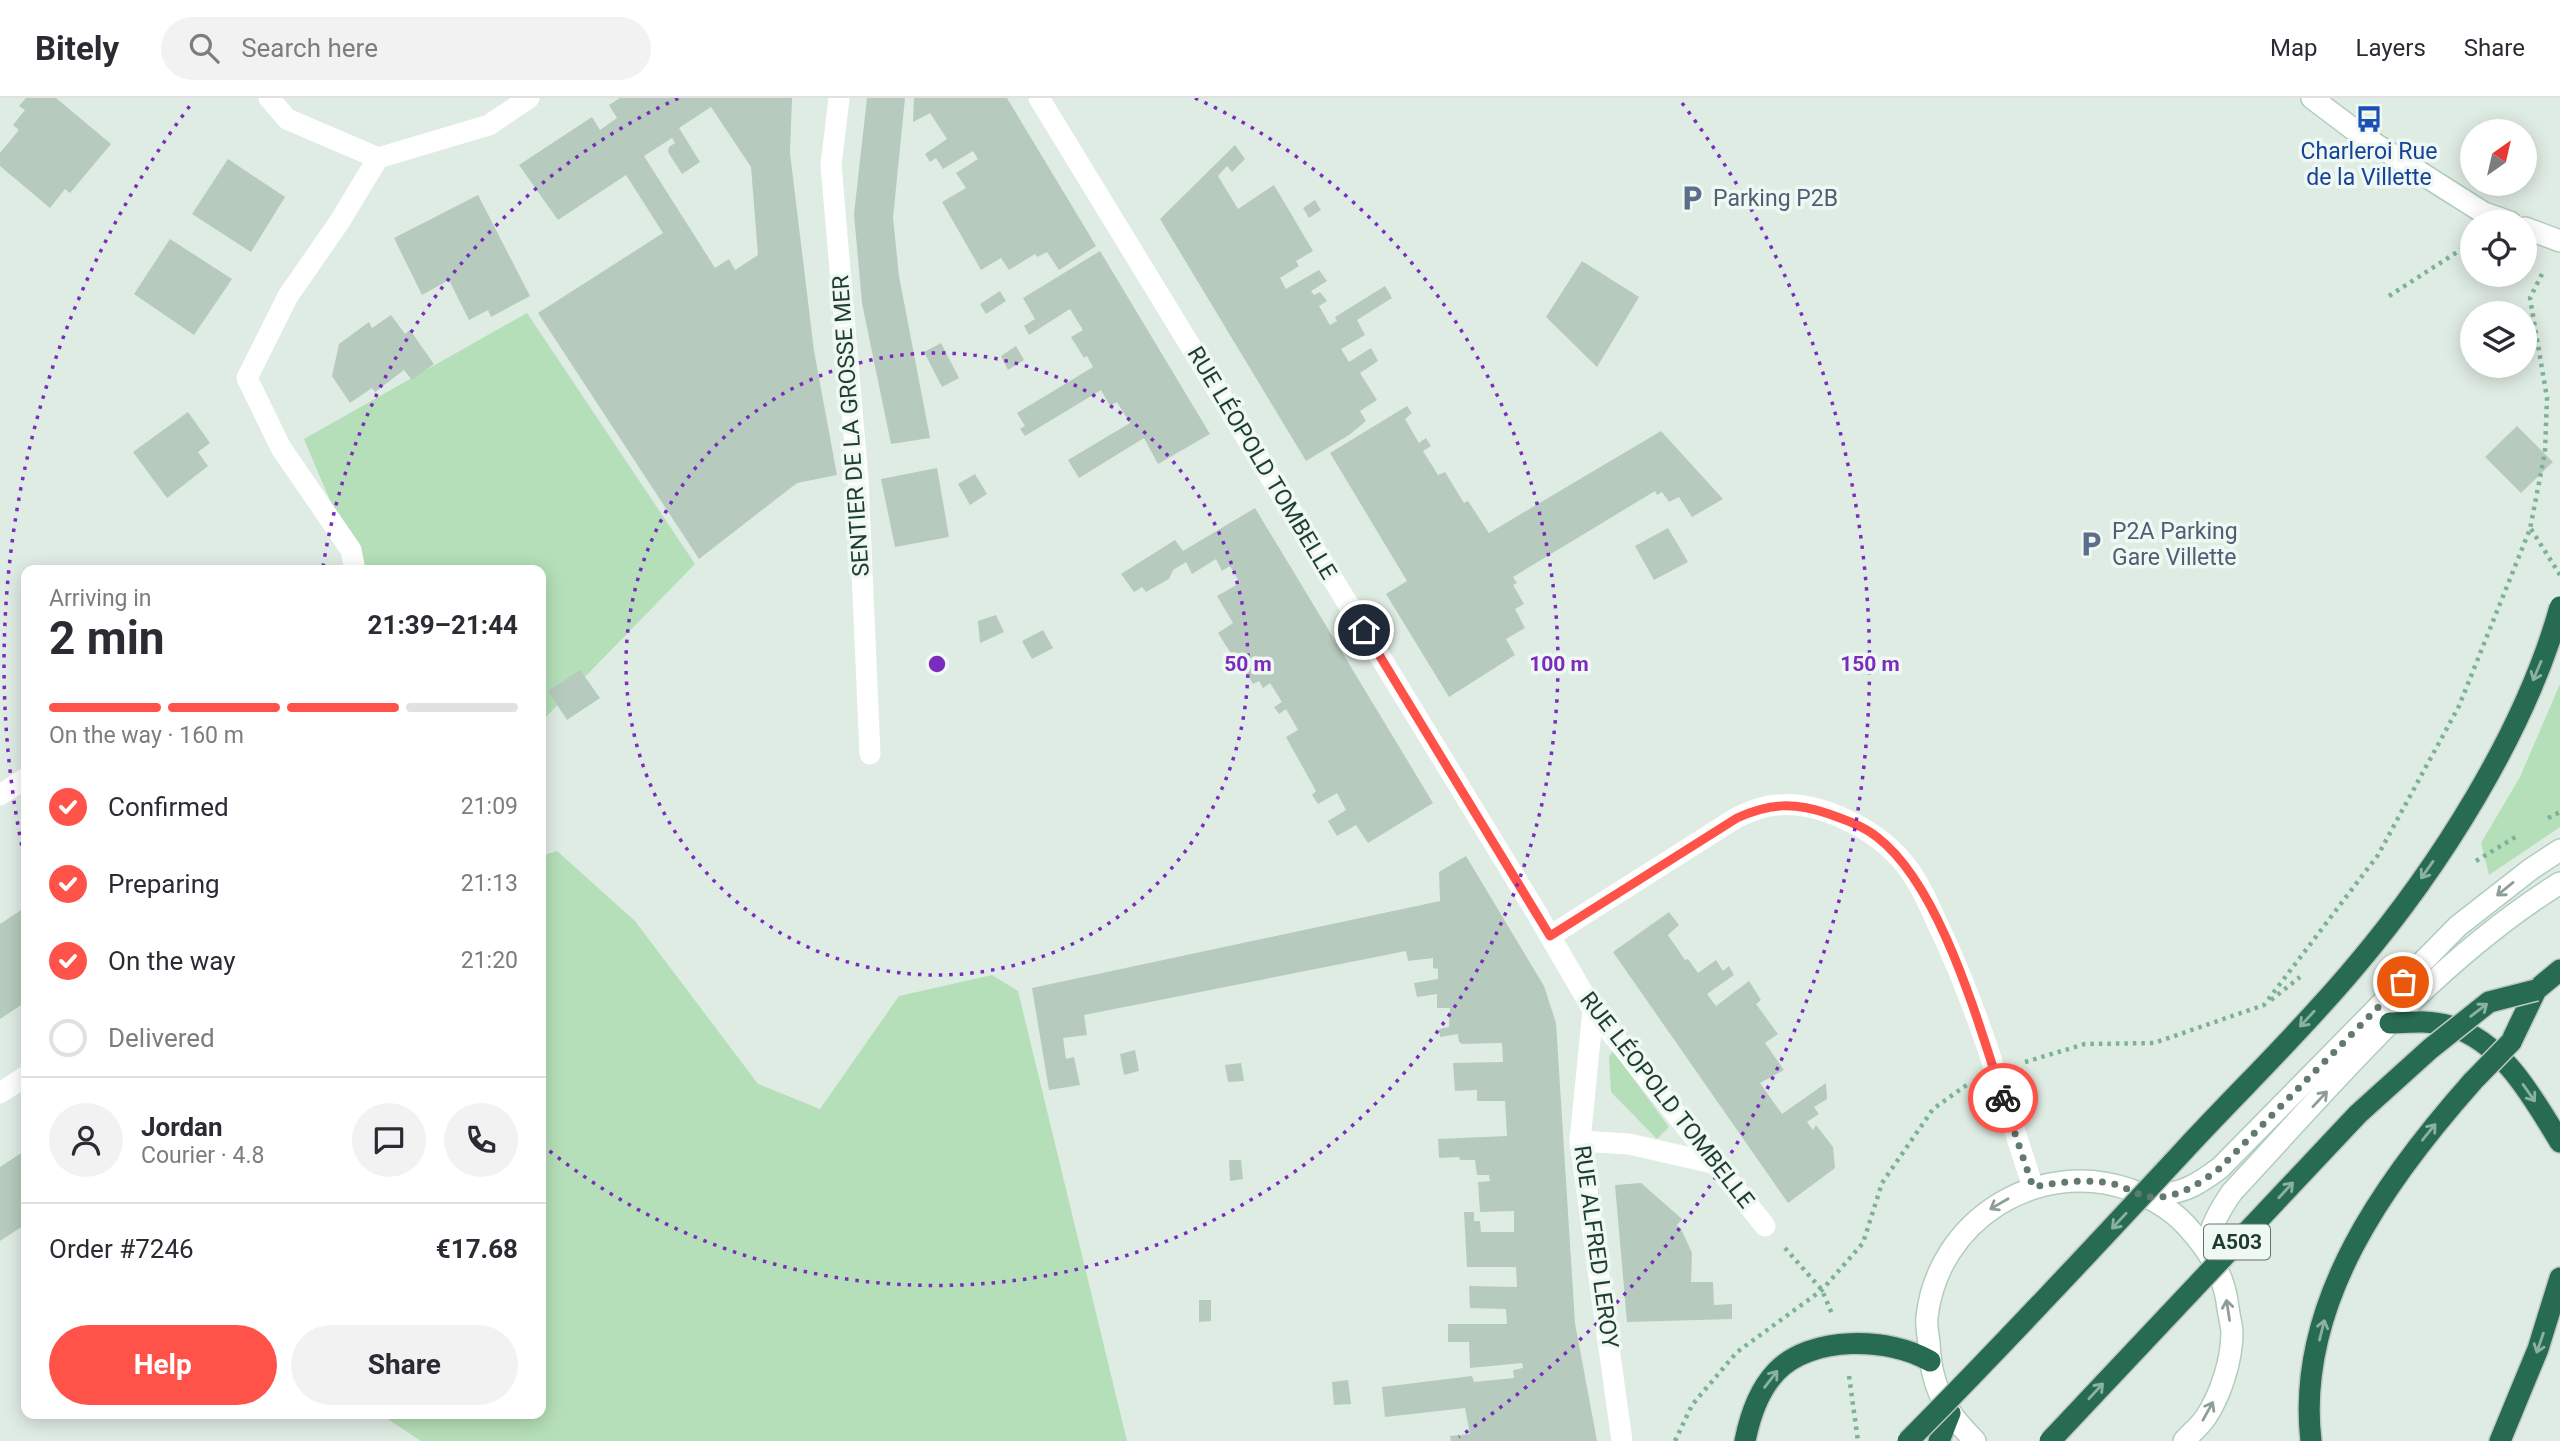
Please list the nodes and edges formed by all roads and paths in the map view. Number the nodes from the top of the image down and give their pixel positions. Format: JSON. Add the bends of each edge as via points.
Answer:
{"nodes":[{"id":1,"x":269,"y":98,"type":"edge"},
{"id":2,"x":529,"y":98,"type":"edge"},
{"id":3,"x":839,"y":98,"type":"edge"},
{"id":4,"x":1039,"y":98,"type":"edge"},
{"id":5,"x":2312,"y":98,"type":"edge"},
{"id":6,"x":378,"y":158,"type":"junction"},
{"id":7,"x":2479,"y":210,"type":"edge"},
{"id":8,"x":2537,"y":233,"type":"edge"},
{"id":9,"x":2559,"y":241,"type":"edge"},
{"id":10,"x":2460,"y":250,"type":"edge"},
{"id":11,"x":2389,"y":296,"type":"dead end"},
{"id":12,"x":2530,"y":528,"type":"junction"},
{"id":13,"x":354,"y":565,"type":"edge"},
{"id":14,"x":2560,"y":575,"type":"edge"},
{"id":15,"x":2560,"y":607,"type":"edge"},
{"id":16,"x":870,"y":754,"type":"dead end"},
{"id":17,"x":21,"y":781,"type":"edge"},
{"id":18,"x":0,"y":794,"type":"edge"},
{"id":19,"x":2560,"y":850,"type":"edge"},
{"id":20,"x":2560,"y":883,"type":"edge"},
{"id":21,"x":1550,"y":936,"type":"junction"},
{"id":22,"x":2560,"y":970,"type":"edge"},
{"id":23,"x":2536,"y":990,"type":"junction"},
{"id":24,"x":1593,"y":1010,"type":"junction"},
{"id":25,"x":2390,"y":1023,"type":"junction"},
{"id":26,"x":1994,"y":1072,"type":"junction"},
{"id":27,"x":21,"y":1079,"type":"edge"},
{"id":28,"x":0,"y":1093,"type":"edge"},
{"id":29,"x":1580,"y":1140,"type":"junction"},
{"id":30,"x":2560,"y":1142,"type":"edge"},
{"id":31,"x":1717,"y":1164,"type":"junction"},
{"id":32,"x":2033,"y":1187,"type":"junction"},
{"id":33,"x":2150,"y":1197,"type":"junction"},
{"id":34,"x":1765,"y":1226,"type":"dead end"},
{"id":35,"x":2206,"y":1248,"type":"junction"},
{"id":36,"x":2560,"y":1278,"type":"edge"},
{"id":37,"x":1930,"y":1362,"type":"junction"},
{"id":38,"x":1950,"y":1413,"type":"junction"},
{"id":39,"x":1622,"y":1441,"type":"edge"},
{"id":40,"x":1675,"y":1441,"type":"edge"},
{"id":41,"x":1745,"y":1441,"type":"edge"},
{"id":42,"x":1908,"y":1441,"type":"edge"},
{"id":43,"x":1939,"y":1441,"type":"edge"},
{"id":44,"x":1975,"y":1441,"type":"edge"},
{"id":45,"x":2050,"y":1441,"type":"edge"},
{"id":46,"x":2184,"y":1441,"type":"edge"},
{"id":47,"x":2311,"y":1441,"type":"edge"},
{"id":48,"x":2500,"y":1441,"type":"edge"}],
"edges":[{"from":1,"to":6,"type":"street","via":[[287,119]]},
{"from":2,"to":6,"type":"street","via":[[489,125]]},
{"from":3,"to":16,"type":"street","name":"SENTIER DE LA GROSSE MER","via":[[831,165],[858,480]]},
{"from":4,"to":21,"type":"street","name":"RUE LÉOPOLD TOMBELLE"},
{"from":5,"to":7,"type":"street"},
{"from":6,"to":13,"type":"street","via":[[288,296],[247,378],[281,448],[351,550]]},
{"from":8,"to":9,"type":"street"},
{"from":9,"to":12,"type":"path","via":[[2530,298],[2547,398],[2545,452]]},
{"from":10,"to":11,"type":"path"},
{"from":12,"to":14,"type":"path"},
{"from":12,"to":26,"type":"path","via":[[2459,706],[2378,855],[2264,1005],[2154,1043],[2085,1044]]},
{"from":15,"to":42,"type":"highway","one_way":true,"bridge":true,"via":[[2521,709],[2487,778],[2354,969]]},
{"from":17,"to":18,"type":"street"},
{"from":19,"to":33,"type":"street","one_way":true,"via":[[2458,926],[2220,1168],[2182,1192]]},
{"from":20,"to":25,"type":"street","via":[[2443,972]]},
{"from":21,"to":24,"type":"street","name":"RUE LÉOPOLD TOMBELLE"},
{"from":21,"to":26,"type":"street","via":[[1737,818],[1778,804],[1815,809],[1853,822],[1903,862],[1959,968]]},
{"from":22,"to":23,"type":"highway"},
{"from":45,"to":23,"type":"highway","number":"A503","one_way":true,"bridge":true,"via":[[2374,1099],[2489,1002]]},
{"from":47,"to":23,"type":"highway","one_way":true,"bridge":true,"via":[[2309,1397],[2314,1360],[2339,1273],[2396,1176],[2431,1129],[2511,1042]]},
{"from":24,"to":29,"type":"street","name":"RUE ALFRED LEROY"},
{"from":24,"to":31,"type":"street","name":"RUE LÉOPOLD TOMBELLE"},
{"from":25,"to":30,"type":"highway","one_way":true,"via":[[2424,1021],[2451,1026],[2481,1042],[2510,1067]]},
{"from":35,"to":25,"type":"street","one_way":true,"via":[[2217,1214],[2232,1192]]},
{"from":26,"to":32,"type":"street"},
{"from":26,"to":40,"type":"path","via":[[1933,1109],[1882,1183],[1863,1243],[1822,1290],[1737,1352],[1692,1405]]},
{"from":27,"to":28,"type":"street"},
{"from":29,"to":31,"type":"street","via":[[1629,1144]]},
{"from":29,"to":39,"type":"street","name":"RUE ALFRED LEROY"},
{"from":31,"to":34,"type":"street","name":"RUE LÉOPOLD TOMBELLE"},
{"from":32,"to":33,"type":"street","via":[[2073,1180],[2112,1183]]},
{"from":32,"to":37,"type":"street","one_way":true,"via":[[1994,1206],[1961,1236],[1938,1274],[1927,1317]]},
{"from":33,"to":35,"type":"street","via":[[2181,1219]]},
{"from":46,"to":35,"type":"street","one_way":true,"via":[[2205,1418],[2225,1377],[2232,1333],[2225,1288]]},
{"from":36,"to":48,"type":"highway","one_way":true,"via":[[2538,1349]]},
{"from":37,"to":38,"type":"street"},
{"from":41,"to":37,"type":"highway","one_way":true,"via":[[1761,1392],[1777,1371],[1811,1351],[1872,1344],[1914,1351]]},
{"from":38,"to":43,"type":"highway"},
{"from":38,"to":44,"type":"street"}]}
